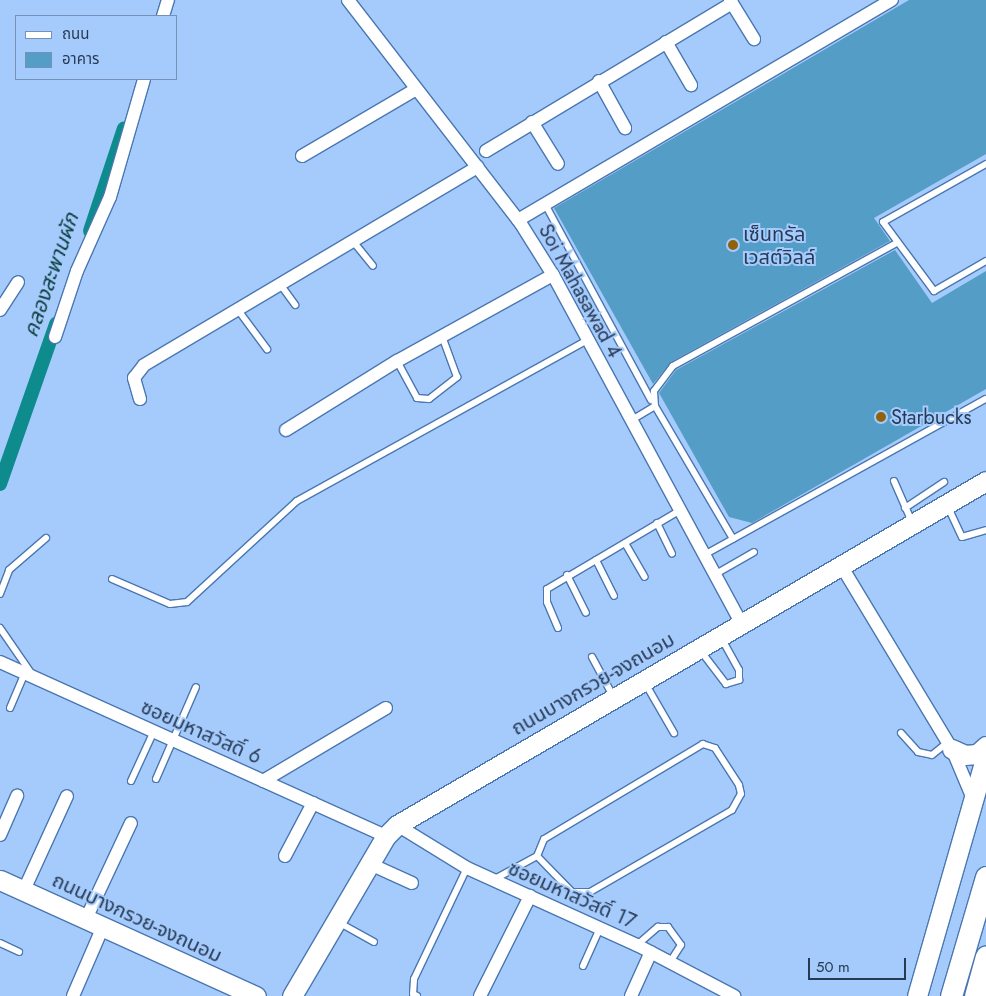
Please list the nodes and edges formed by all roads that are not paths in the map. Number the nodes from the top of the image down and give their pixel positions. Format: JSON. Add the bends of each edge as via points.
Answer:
{"nodes":[{"id":1,"x":168,"y":0,"type":"edge"},
{"id":2,"x":348,"y":0,"type":"edge"},
{"id":3,"x":892,"y":0,"type":"edge"},
{"id":4,"x":731,"y":2,"type":"edge"},
{"id":5,"x":163,"y":15,"type":"edge"},
{"id":6,"x":754,"y":39,"type":"dead end"},
{"id":7,"x":666,"y":42,"type":"junction"},
{"id":8,"x":144,"y":80,"type":"edge"},
{"id":9,"x":599,"y":81,"type":"junction"},
{"id":10,"x":692,"y":85,"type":"dead end"},
{"id":11,"x":416,"y":88,"type":"junction"},
{"id":12,"x":532,"y":122,"type":"junction"},
{"id":13,"x":625,"y":128,"type":"dead end"},
{"id":14,"x":486,"y":151,"type":"dead end"},
{"id":15,"x":302,"y":156,"type":"dead end"},
{"id":16,"x":558,"y":164,"type":"dead end"},
{"id":17,"x":986,"y":164,"type":"edge"},
{"id":18,"x":478,"y":167,"type":"junction"},
{"id":19,"x":545,"y":204,"type":"junction"},
{"id":20,"x":518,"y":220,"type":"junction"},
{"id":21,"x":352,"y":240,"type":"junction"},
{"id":22,"x":897,"y":243,"type":"junction"},
{"id":23,"x":986,"y":261,"type":"edge"},
{"id":24,"x":373,"y":266,"type":"dead end"},
{"id":25,"x":553,"y":275,"type":"junction"},
{"id":26,"x":18,"y":282,"type":"dead end"},
{"id":27,"x":280,"y":284,"type":"junction"},
{"id":28,"x":295,"y":305,"type":"dead end"},
{"id":29,"x":0,"y":310,"type":"edge"},
{"id":30,"x":238,"y":310,"type":"junction"},
{"id":31,"x":442,"y":336,"type":"junction"},
{"id":32,"x":55,"y":337,"type":"dead end"},
{"id":33,"x":587,"y":340,"type":"junction"},
{"id":34,"x":267,"y":349,"type":"dead end"},
{"id":35,"x":397,"y":361,"type":"junction"},
{"id":36,"x":986,"y":398,"type":"edge"},
{"id":37,"x":140,"y":399,"type":"dead end"},
{"id":38,"x":653,"y":403,"type":"junction"},
{"id":39,"x":629,"y":422,"type":"junction"},
{"id":40,"x":286,"y":430,"type":"dead end"},
{"id":41,"x":894,"y":481,"type":"dead end"},
{"id":42,"x":986,"y":481,"type":"edge"},
{"id":43,"x":944,"y":482,"type":"dead end"},
{"id":44,"x":946,"y":504,"type":"junction"},
{"id":45,"x":679,"y":511,"type":"junction"},
{"id":46,"x":909,"y":516,"type":"junction"},
{"id":47,"x":657,"y":523,"type":"junction"},
{"id":48,"x":986,"y":530,"type":"edge"},
{"id":49,"x":46,"y":538,"type":"dead end"},
{"id":50,"x":733,"y":539,"type":"junction"},
{"id":51,"x":625,"y":543,"type":"junction"},
{"id":52,"x":754,"y":552,"type":"dead end"},
{"id":53,"x":672,"y":554,"type":"dead end"},
{"id":54,"x":704,"y":555,"type":"junction"},
{"id":55,"x":596,"y":560,"type":"junction"},
{"id":56,"x":842,"y":567,"type":"junction"},
{"id":57,"x":567,"y":575,"type":"junction"},
{"id":58,"x":714,"y":575,"type":"junction"},
{"id":59,"x":645,"y":578,"type":"dead end"},
{"id":60,"x":112,"y":579,"type":"dead end"},
{"id":61,"x":0,"y":594,"type":"edge"},
{"id":62,"x":614,"y":596,"type":"dead end"},
{"id":63,"x":586,"y":613,"type":"dead end"},
{"id":64,"x":742,"y":624,"type":"junction"},
{"id":65,"x":0,"y":628,"type":"edge"},
{"id":66,"x":558,"y":628,"type":"dead end"},
{"id":67,"x":721,"y":636,"type":"junction"},
{"id":68,"x":699,"y":648,"type":"junction"},
{"id":69,"x":592,"y":657,"type":"dead end"},
{"id":70,"x":0,"y":662,"type":"edge"},
{"id":71,"x":29,"y":675,"type":"junction"},
{"id":72,"x":644,"y":680,"type":"junction"},
{"id":73,"x":196,"y":687,"type":"dead end"},
{"id":74,"x":614,"y":697,"type":"junction"},
{"id":75,"x":10,"y":708,"type":"dead end"},
{"id":76,"x":386,"y":708,"type":"dead end"},
{"id":77,"x":154,"y":731,"type":"junction"},
{"id":78,"x":674,"y":733,"type":"dead end"},
{"id":79,"x":901,"y":733,"type":"dead end"},
{"id":80,"x":172,"y":740,"type":"junction"},
{"id":81,"x":950,"y":745,"type":"junction"},
{"id":82,"x":986,"y":746,"type":"edge"},
{"id":83,"x":986,"y":756,"type":"edge"},
{"id":84,"x":156,"y":779,"type":"dead end"},
{"id":85,"x":131,"y":781,"type":"dead end"},
{"id":86,"x":264,"y":781,"type":"junction"},
{"id":87,"x":17,"y":796,"type":"dead end"},
{"id":88,"x":67,"y":796,"type":"dead end"},
{"id":89,"x":973,"y":798,"type":"junction"},
{"id":90,"x":313,"y":802,"type":"junction"},
{"id":91,"x":131,"y":823,"type":"dead end"},
{"id":92,"x":392,"y":830,"type":"junction"},
{"id":93,"x":0,"y":835,"type":"edge"},
{"id":94,"x":285,"y":856,"type":"dead end"},
{"id":95,"x":537,"y":856,"type":"junction"},
{"id":96,"x":370,"y":864,"type":"junction"},
{"id":97,"x":467,"y":868,"type":"junction"},
{"id":98,"x":986,"y":877,"type":"edge"},
{"id":99,"x":0,"y":880,"type":"edge"},
{"id":100,"x":493,"y":880,"type":"junction"},
{"id":101,"x":412,"y":883,"type":"dead end"},
{"id":102,"x":24,"y":890,"type":"junction"},
{"id":103,"x":530,"y":896,"type":"junction"},
{"id":104,"x":986,"y":906,"type":"edge"},
{"id":105,"x":85,"y":921,"type":"junction"},
{"id":106,"x":337,"y":922,"type":"junction"},
{"id":107,"x":600,"y":928,"type":"junction"},
{"id":108,"x":102,"y":929,"type":"junction"},
{"id":109,"x":374,"y":942,"type":"dead end"},
{"id":110,"x":0,"y":943,"type":"edge"},
{"id":111,"x":637,"y":945,"type":"junction"},
{"id":112,"x":19,"y":952,"type":"dead end"},
{"id":113,"x":651,"y":952,"type":"junction"},
{"id":114,"x":986,"y":956,"type":"edge"},
{"id":115,"x":670,"y":962,"type":"junction"},
{"id":116,"x":583,"y":966,"type":"dead end"},
{"id":117,"x":986,"y":985,"type":"edge"},
{"id":118,"x":232,"y":991,"type":"edge"},
{"id":119,"x":414,"y":995,"type":"edge"},
{"id":120,"x":74,"y":996,"type":"edge"},
{"id":121,"x":256,"y":996,"type":"edge"},
{"id":122,"x":292,"y":996,"type":"edge"},
{"id":123,"x":480,"y":996,"type":"edge"},
{"id":124,"x":631,"y":996,"type":"edge"},
{"id":125,"x":734,"y":996,"type":"edge"},
{"id":126,"x":917,"y":996,"type":"edge"},
{"id":127,"x":951,"y":996,"type":"edge"},
{"id":128,"x":958,"y":996,"type":"edge"},
{"id":129,"x":975,"y":996,"type":"edge"},
{"id":130,"x":983,"y":996,"type":"edge"}],
"edges":[{"from":1,"to":5,"type":"street"},
{"from":2,"to":11,"type":"street","name":"Soi Mahasawad 4"},
{"from":3,"to":19,"type":"street"},
{"from":4,"to":6,"type":"street"},
{"from":4,"to":7,"type":"street"},
{"from":7,"to":9,"type":"street"},
{"from":7,"to":10,"type":"street"},
{"from":8,"to":32,"type":"street","via":[[110,197],[77,271]]},
{"from":9,"to":12,"type":"street"},
{"from":9,"to":13,"type":"street"},
{"from":11,"to":15,"type":"street"},
{"from":11,"to":18,"type":"street","name":"Soi Mahasawad 4"},
{"from":12,"to":14,"type":"street"},
{"from":12,"to":16,"type":"street"},
{"from":17,"to":22,"type":"lane","via":[[883,222]]},
{"from":18,"to":20,"type":"street","name":"Soi Mahasawad 4"},
{"from":18,"to":21,"type":"street"},
{"from":19,"to":20,"type":"street"},
{"from":19,"to":38,"type":"lane"},
{"from":20,"to":25,"type":"street","name":"Soi Mahasawad 4"},
{"from":21,"to":24,"type":"lane"},
{"from":21,"to":27,"type":"street"},
{"from":22,"to":23,"type":"lane","via":[[934,291]]},
{"from":22,"to":38,"type":"lane","via":[[673,366],[660,380]]},
{"from":25,"to":31,"type":"street"},
{"from":25,"to":33,"type":"street","name":"Soi Mahasawad 4"},
{"from":26,"to":29,"type":"street"},
{"from":27,"to":28,"type":"lane"},
{"from":27,"to":30,"type":"street"},
{"from":30,"to":34,"type":"lane"},
{"from":30,"to":37,"type":"street","via":[[137,370],[133,384]]},
{"from":31,"to":35,"type":"street"},
{"from":31,"to":35,"type":"lane","via":[[457,377],[428,399],[417,398]]},
{"from":33,"to":39,"type":"street","name":"Soi Mahasawad 4"},
{"from":33,"to":60,"type":"lane","via":[[297,501],[187,602],[170,604]]},
{"from":35,"to":40,"type":"street"},
{"from":36,"to":50,"type":"lane"},
{"from":38,"to":39,"type":"lane"},
{"from":38,"to":50,"type":"lane"},
{"from":39,"to":45,"type":"street","name":"Soi Mahasawad 4"},
{"from":41,"to":46,"type":"lane"},
{"from":42,"to":44,"type":"street","name":"ถนนบางกรวย-จงถนอม"},
{"from":43,"to":46,"type":"lane"},
{"from":44,"to":46,"type":"street","name":"ถนนบางกรวย-จงถนอม"},
{"from":44,"to":48,"type":"lane","via":[[962,537]]},
{"from":45,"to":47,"type":"lane"},
{"from":45,"to":54,"type":"street","name":"Soi Mahasawad 4"},
{"from":46,"to":56,"type":"street","name":"ถนนบางกรวย-จงถนอม"},
{"from":47,"to":51,"type":"lane"},
{"from":47,"to":53,"type":"lane"},
{"from":49,"to":61,"type":"lane","via":[[9,570]]},
{"from":50,"to":54,"type":"lane"},
{"from":51,"to":55,"type":"lane"},
{"from":51,"to":59,"type":"lane"},
{"from":52,"to":58,"type":"lane"},
{"from":54,"to":58,"type":"street","name":"Soi Mahasawad 4"},
{"from":55,"to":57,"type":"lane"},
{"from":55,"to":62,"type":"lane"},
{"from":56,"to":64,"type":"street","name":"ถนนบางกรวย-จงถนอม"},
{"from":56,"to":81,"type":"street"},
{"from":57,"to":63,"type":"lane"},
{"from":57,"to":66,"type":"lane","via":[[545,595]]},
{"from":58,"to":64,"type":"street","name":"Soi Mahasawad 4"},
{"from":64,"to":67,"type":"street","name":"ถนนบางกรวย-จงถนอม"},
{"from":65,"to":71,"type":"lane"},
{"from":67,"to":68,"type":"street","name":"ถนนบางกรวย-จงถนอม"},
{"from":67,"to":68,"type":"lane","via":[[739,670],[739,680],[733,684],[720,680]]},
{"from":68,"to":72,"type":"street","name":"ถนนบางกรวย-จงถนอม"},
{"from":69,"to":74,"type":"lane"},
{"from":70,"to":71,"type":"street","name":"ซอยมหาสวัสดิ์ 6"},
{"from":71,"to":75,"type":"lane"},
{"from":71,"to":77,"type":"street","name":"ซอยมหาสวัสดิ์ 6"},
{"from":72,"to":74,"type":"street","name":"ถนนบางกรวย-จงถนอม"},
{"from":72,"to":78,"type":"lane"},
{"from":73,"to":80,"type":"lane"},
{"from":74,"to":92,"type":"street","name":"ถนนบางกรวย-จงถนอม"},
{"from":76,"to":86,"type":"street"},
{"from":77,"to":80,"type":"street","name":"ซอยมหาสวัสดิ์ 6"},
{"from":77,"to":85,"type":"lane"},
{"from":79,"to":81,"type":"lane","via":[[918,752],[932,755]]},
{"from":80,"to":84,"type":"lane"},
{"from":80,"to":86,"type":"street","name":"ซอยมหาสวัสดิ์ 6"},
{"from":81,"to":82,"type":"street","via":[[965,755],[977,754]]},
{"from":81,"to":89,"type":"street"},
{"from":83,"to":89,"type":"street"},
{"from":86,"to":90,"type":"street","name":"ซอยมหาสวัสดิ์ 6"},
{"from":87,"to":93,"type":"street"},
{"from":88,"to":102,"type":"street"},
{"from":89,"to":126,"type":"street"},
{"from":90,"to":92,"type":"street","name":"ซอยมหาสวัสดิ์ 6"},
{"from":90,"to":94,"type":"street"},
{"from":91,"to":105,"type":"street"},
{"from":92,"to":96,"type":"street","name":"ถนนบางกรวย-จงถนอม"},
{"from":92,"to":97,"type":"street","name":"ซอยมหาสวัสดิ์ 17"},
{"from":95,"to":95,"type":"lane","via":[[544,839],[703,744],[715,748],[739,785],[741,794],[732,810],[590,892],[572,892]]},
{"from":95,"to":100,"type":"lane"},
{"from":96,"to":101,"type":"street"},
{"from":96,"to":106,"type":"street","name":"ถนนบางกรวย-จงถนอม"},
{"from":97,"to":100,"type":"street","name":"ซอยมหาสวัสดิ์ 17"},
{"from":97,"to":119,"type":"lane","via":[[414,979]]},
{"from":98,"to":127,"type":"main road"},
{"from":99,"to":102,"type":"street","name":"ถนนบางกรวย-จงถนอม"},
{"from":100,"to":103,"type":"street","name":"ซอยมหาสวัสดิ์ 17"},
{"from":102,"to":105,"type":"street","name":"ถนนบางกรวย-จงถนอม"},
{"from":103,"to":107,"type":"street","name":"ซอยมหาสวัสดิ์ 17"},
{"from":103,"to":123,"type":"street"},
{"from":104,"to":128,"type":"main road"},
{"from":105,"to":108,"type":"street","name":"ถนนบางกรวย-จงถนอม"},
{"from":106,"to":109,"type":"lane"},
{"from":106,"to":122,"type":"street","name":"ถนนบางกรวย-จงถนอม"},
{"from":107,"to":111,"type":"street","name":"ซอยมหาสวัสดิ์ 17"},
{"from":107,"to":116,"type":"lane"},
{"from":108,"to":118,"type":"street","name":"ถนนบางกรวย-จงถนอม"},
{"from":108,"to":120,"type":"street"},
{"from":110,"to":112,"type":"lane"},
{"from":111,"to":113,"type":"street","name":"ซอยมหาสวัสดิ์ 17"},
{"from":111,"to":115,"type":"lane","via":[[658,928],[668,927],[681,940],[680,950]]},
{"from":113,"to":115,"type":"street","name":"ซอยมหาสวัสดิ์ 17"},
{"from":113,"to":124,"type":"street"},
{"from":114,"to":129,"type":"main road"},
{"from":115,"to":125,"type":"street","name":"ซอยมหาสวัสดิ์ 17"},
{"from":117,"to":130,"type":"main road"},
{"from":118,"to":121,"type":"street","name":"ถนนบางกรวย-จงถนอม"}]}
